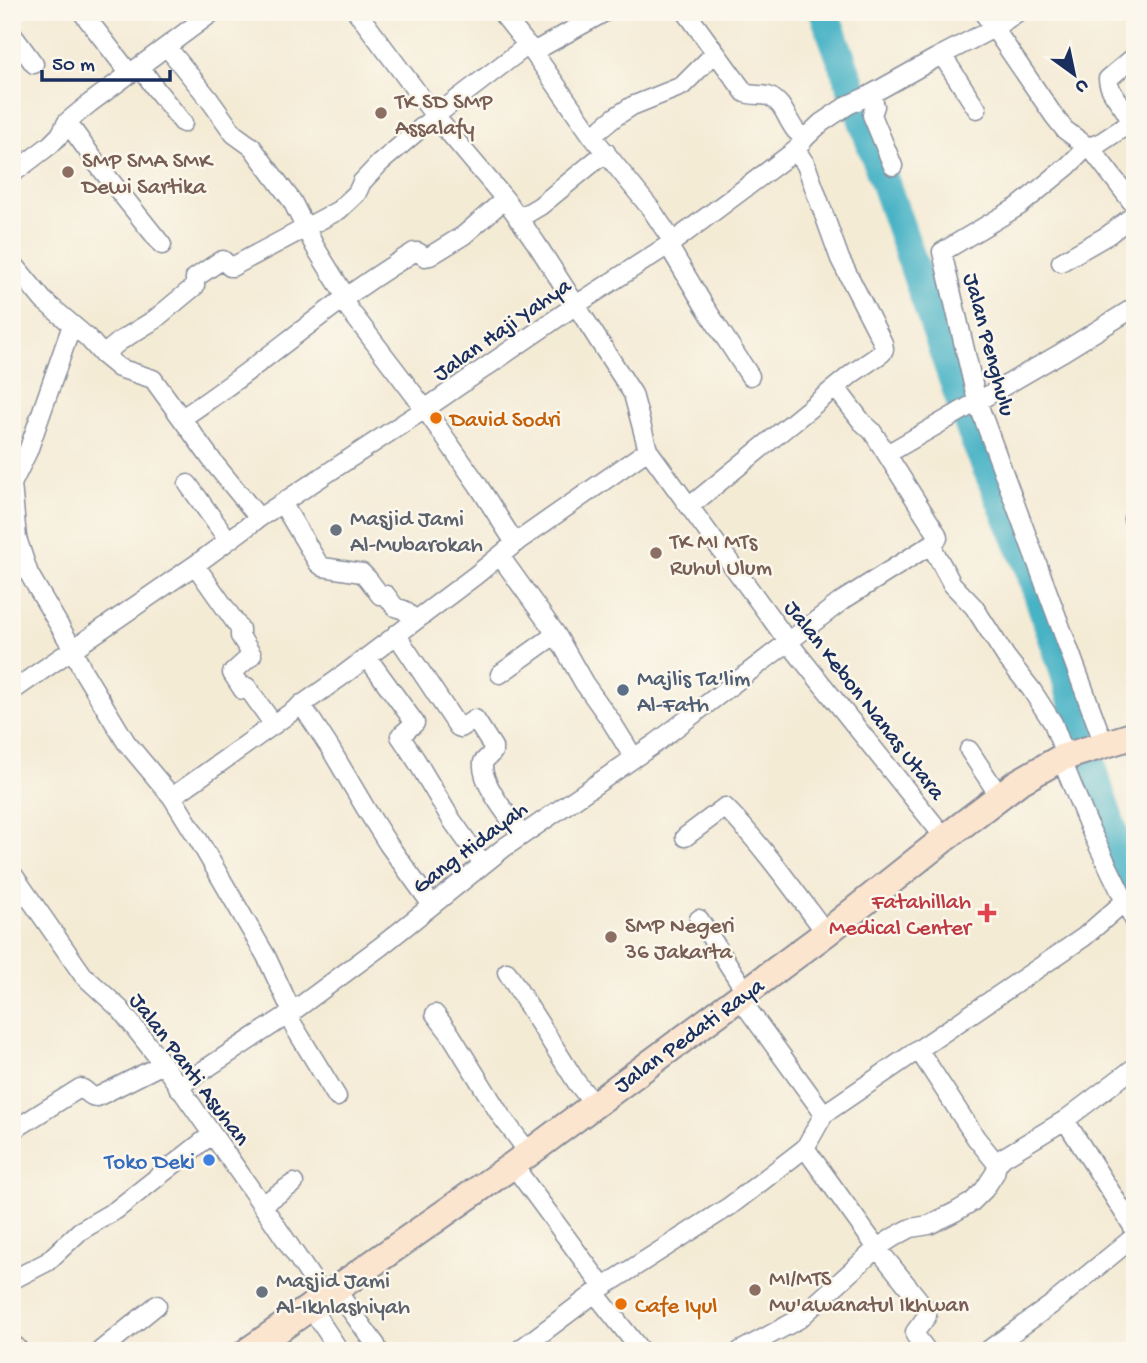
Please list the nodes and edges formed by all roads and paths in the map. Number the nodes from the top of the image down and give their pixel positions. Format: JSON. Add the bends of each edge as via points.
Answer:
{"nodes":[{"id":1,"x":82,"y":12,"type":"edge"},
{"id":2,"x":213,"y":12,"type":"edge"},
{"id":3,"x":357,"y":12,"type":"edge"},
{"id":4,"x":501,"y":12,"type":"edge"},
{"id":5,"x":605,"y":12,"type":"edge"},
{"id":6,"x":983,"y":12,"type":"edge"},
{"id":7,"x":1018,"y":12,"type":"edge"},
{"id":8,"x":693,"y":15,"type":"edge"},
{"id":9,"x":994,"y":29,"type":"junction"},
{"id":10,"x":12,"y":34,"type":"edge"},
{"id":11,"x":167,"y":47,"type":"junction"},
{"id":12,"x":530,"y":48,"type":"junction"},
{"id":13,"x":715,"y":53,"type":"junction"},
{"id":14,"x":942,"y":55,"type":"junction"},
{"id":15,"x":1135,"y":56,"type":"edge"},
{"id":16,"x":34,"y":64,"type":"dead end"},
{"id":17,"x":135,"y":70,"type":"junction"},
{"id":18,"x":869,"y":95,"type":"junction"},
{"id":19,"x":977,"y":109,"type":"dead end"},
{"id":20,"x":435,"y":116,"type":"junction"},
{"id":21,"x":67,"y":122,"type":"junction"},
{"id":22,"x":183,"y":123,"type":"dead end"},
{"id":23,"x":592,"y":136,"type":"junction"},
{"id":24,"x":801,"y":144,"type":"junction"},
{"id":25,"x":1087,"y":147,"type":"junction"},
{"id":26,"x":606,"y":152,"type":"junction"},
{"id":27,"x":893,"y":166,"type":"dead end"},
{"id":28,"x":12,"y":174,"type":"edge"},
{"id":29,"x":505,"y":200,"type":"junction"},
{"id":30,"x":1135,"y":206,"type":"edge"},
{"id":31,"x":1135,"y":214,"type":"edge"},
{"id":32,"x":518,"y":219,"type":"junction"},
{"id":33,"x":304,"y":228,"type":"junction"},
{"id":34,"x":671,"y":243,"type":"junction"},
{"id":35,"x":162,"y":245,"type":"dead end"},
{"id":36,"x":12,"y":262,"type":"edge"},
{"id":37,"x":1061,"y":262,"type":"dead end"},
{"id":38,"x":344,"y":299,"type":"junction"},
{"id":39,"x":576,"y":305,"type":"junction"},
{"id":40,"x":1135,"y":307,"type":"edge"},
{"id":41,"x":72,"y":325,"type":"junction"},
{"id":42,"x":103,"y":355,"type":"junction"},
{"id":43,"x":750,"y":376,"type":"dead end"},
{"id":44,"x":836,"y":388,"type":"junction"},
{"id":45,"x":968,"y":407,"type":"junction"},
{"id":46,"x":425,"y":409,"type":"junction"},
{"id":47,"x":182,"y":418,"type":"junction"},
{"id":48,"x":648,"y":450,"type":"junction"},
{"id":49,"x":887,"y":454,"type":"junction"},
{"id":50,"x":12,"y":484,"type":"edge"},
{"id":51,"x":188,"y":484,"type":"dead end"},
{"id":52,"x":282,"y":503,"type":"junction"},
{"id":53,"x":690,"y":506,"type":"junction"},
{"id":54,"x":260,"y":518,"type":"junction"},
{"id":55,"x":228,"y":540,"type":"junction"},
{"id":56,"x":515,"y":543,"type":"junction"},
{"id":57,"x":931,"y":545,"type":"junction"},
{"id":58,"x":500,"y":556,"type":"junction"},
{"id":59,"x":195,"y":565,"type":"junction"},
{"id":60,"x":415,"y":620,"type":"junction"},
{"id":61,"x":397,"y":634,"type":"junction"},
{"id":62,"x":556,"y":635,"type":"junction"},
{"id":63,"x":789,"y":643,"type":"junction"},
{"id":64,"x":73,"y":649,"type":"junction"},
{"id":65,"x":367,"y":657,"type":"junction"},
{"id":66,"x":500,"y":674,"type":"dead end"},
{"id":67,"x":12,"y":691,"type":"edge"},
{"id":68,"x":301,"y":704,"type":"junction"},
{"id":69,"x":274,"y":725,"type":"junction"},
{"id":70,"x":1135,"y":735,"type":"edge"},
{"id":71,"x":1104,"y":745,"type":"junction"},
{"id":72,"x":969,"y":750,"type":"dead end"},
{"id":73,"x":1067,"y":756,"type":"junction"},
{"id":74,"x":634,"y":758,"type":"junction"},
{"id":75,"x":172,"y":797,"type":"junction"},
{"id":76,"x":1000,"y":797,"type":"junction"},
{"id":77,"x":522,"y":835,"type":"junction"},
{"id":78,"x":685,"y":837,"type":"dead end"},
{"id":79,"x":945,"y":838,"type":"junction"},
{"id":80,"x":483,"y":864,"type":"junction"},
{"id":81,"x":12,"y":873,"type":"edge"},
{"id":82,"x":1124,"y":902,"type":"junction"},
{"id":83,"x":432,"y":905,"type":"junction"},
{"id":84,"x":699,"y":919,"type":"dead end"},
{"id":85,"x":1135,"y":922,"type":"edge"},
{"id":86,"x":826,"y":933,"type":"junction"},
{"id":87,"x":507,"y":972,"type":"dead end"},
{"id":88,"x":743,"y":994,"type":"junction"},
{"id":89,"x":289,"y":1013,"type":"junction"},
{"id":90,"x":435,"y":1014,"type":"dead end"},
{"id":91,"x":918,"y":1049,"type":"junction"},
{"id":92,"x":163,"y":1064,"type":"junction"},
{"id":93,"x":1135,"y":1067,"type":"edge"},
{"id":94,"x":178,"y":1087,"type":"junction"},
{"id":95,"x":337,"y":1097,"type":"dead end"},
{"id":96,"x":594,"y":1104,"type":"junction"},
{"id":97,"x":824,"y":1114,"type":"junction"},
{"id":98,"x":1065,"y":1120,"type":"junction"},
{"id":99,"x":12,"y":1131,"type":"edge"},
{"id":100,"x":212,"y":1135,"type":"junction"},
{"id":101,"x":805,"y":1148,"type":"junction"},
{"id":102,"x":521,"y":1159,"type":"junction"},
{"id":103,"x":997,"y":1164,"type":"junction"},
{"id":104,"x":293,"y":1183,"type":"dead end"},
{"id":105,"x":262,"y":1205,"type":"junction"},
{"id":106,"x":1135,"y":1230,"type":"edge"},
{"id":107,"x":1135,"y":1236,"type":"edge"},
{"id":108,"x":877,"y":1248,"type":"junction"},
{"id":109,"x":12,"y":1280,"type":"edge"},
{"id":110,"x":599,"y":1290,"type":"junction"},
{"id":111,"x":324,"y":1299,"type":"junction"},
{"id":112,"x":157,"y":1305,"type":"dead end"},
{"id":113,"x":337,"y":1347,"type":"dead end"},
{"id":114,"x":100,"y":1351,"type":"edge"},
{"id":115,"x":248,"y":1351,"type":"edge"},
{"id":116,"x":378,"y":1351,"type":"edge"},
{"id":117,"x":518,"y":1351,"type":"edge"},
{"id":118,"x":641,"y":1351,"type":"edge"},
{"id":119,"x":740,"y":1351,"type":"edge"},
{"id":120,"x":927,"y":1351,"type":"edge"},
{"id":121,"x":987,"y":1351,"type":"edge"}],
"edges":[{"from":1,"to":17,"type":"street"},
{"from":2,"to":11,"type":"street"},
{"from":3,"to":20,"type":"street","name":"Jalan Kebon Nanas Utara"},
{"from":4,"to":12,"type":"street"},
{"from":5,"to":12,"type":"street"},
{"from":6,"to":9,"type":"street"},
{"from":7,"to":9,"type":"street","name":"Jalan Haji Yahya"},
{"from":8,"to":13,"type":"street"},
{"from":9,"to":14,"type":"street","name":"Jalan Haji Yahya"},
{"from":9,"to":25,"type":"street","via":[[1065,130]]},
{"from":10,"to":16,"type":"street"},
{"from":11,"to":17,"type":"street"},
{"from":11,"to":33,"type":"street","via":[[234,134],[257,152],[292,201]]},
{"from":12,"to":20,"type":"street"},
{"from":12,"to":23,"type":"street"},
{"from":13,"to":23,"type":"street","via":[[682,86],[632,106]]},
{"from":13,"to":24,"type":"street","via":[[745,93],[767,96],[783,108]]},
{"from":14,"to":18,"type":"street","name":"Jalan Haji Yahya"},
{"from":14,"to":19,"type":"street"},
{"from":15,"to":25,"type":"street","name":"Jalan Penghulu","via":[[1108,79],[1130,123]]},
{"from":17,"to":21,"type":"street"},
{"from":17,"to":22,"type":"street"},
{"from":18,"to":24,"type":"street","name":"Jalan Haji Yahya","via":[[821,123]]},
{"from":18,"to":27,"type":"street","via":[[875,106],[872,115]]},
{"from":20,"to":29,"type":"street","name":"Jalan Kebon Nanas Utara"},
{"from":20,"to":33,"type":"street","via":[[380,163],[339,210]]},
{"from":21,"to":28,"type":"street","via":[[50,145]]},
{"from":21,"to":35,"type":"street"},
{"from":23,"to":26,"type":"street"},
{"from":24,"to":34,"type":"street","name":"Jalan Haji Yahya"},
{"from":24,"to":44,"type":"street","via":[[840,259],[884,349]]},
{"from":25,"to":30,"type":"street"},
{"from":25,"to":45,"type":"street","name":"Jalan Penghulu","via":[[1019,206],[942,252]]},
{"from":26,"to":32,"type":"street"},
{"from":26,"to":34,"type":"street"},
{"from":29,"to":32,"type":"street","name":"Jalan Kebon Nanas Utara"},
{"from":29,"to":38,"type":"street","via":[[430,257],[414,252]]},
{"from":31,"to":37,"type":"street"},
{"from":32,"to":39,"type":"street","name":"Jalan Kebon Nanas Utara"},
{"from":33,"to":38,"type":"street"},
{"from":33,"to":42,"type":"street","via":[[232,267],[220,261],[195,278],[195,286],[154,320]]},
{"from":34,"to":39,"type":"street","name":"Jalan Haji Yahya"},
{"from":34,"to":43,"type":"street"},
{"from":36,"to":41,"type":"street","via":[[43,300]]},
{"from":38,"to":46,"type":"street"},
{"from":38,"to":47,"type":"street"},
{"from":39,"to":46,"type":"street","name":"Jalan Haji Yahya"},
{"from":39,"to":48,"type":"street","name":"Jalan Kebon Nanas Utara","via":[[633,394]]},
{"from":40,"to":45,"type":"street"},
{"from":41,"to":42,"type":"street"},
{"from":41,"to":50,"type":"street"},
{"from":42,"to":47,"type":"street","via":[[118,368],[153,379]]},
{"from":44,"to":49,"type":"street"},
{"from":44,"to":53,"type":"street"},
{"from":45,"to":49,"type":"street"},
{"from":45,"to":71,"type":"street","name":"Jalan Penghulu"},
{"from":46,"to":52,"type":"street","name":"Jalan Haji Yahya"},
{"from":46,"to":56,"type":"street"},
{"from":47,"to":54,"type":"street"},
{"from":48,"to":53,"type":"street","name":"Jalan Kebon Nanas Utara"},
{"from":48,"to":56,"type":"street"},
{"from":49,"to":57,"type":"street","via":[[937,534]]},
{"from":50,"to":64,"type":"street","via":[[17,538],[29,574]]},
{"from":51,"to":55,"type":"street"},
{"from":52,"to":54,"type":"street","name":"Jalan Haji Yahya"},
{"from":52,"to":60,"type":"street","via":[[323,567],[362,573],[380,595]]},
{"from":53,"to":63,"type":"street","name":"Jalan Kebon Nanas Utara"},
{"from":54,"to":55,"type":"street","name":"Jalan Haji Yahya"},
{"from":55,"to":59,"type":"street","name":"Jalan Haji Yahya"},
{"from":56,"to":58,"type":"street"},
{"from":57,"to":63,"type":"street","name":"Gang Hidayah","via":[[843,600]]},
{"from":57,"to":73,"type":"street","via":[[952,584],[975,607],[1053,723]]},
{"from":58,"to":60,"type":"street"},
{"from":58,"to":62,"type":"street"},
{"from":59,"to":64,"type":"street","name":"Jalan Haji Yahya"},
{"from":59,"to":69,"type":"street","via":[[252,654],[232,673]]},
{"from":60,"to":61,"type":"street"},
{"from":61,"to":65,"type":"street"},
{"from":61,"to":77,"type":"street","via":[[458,727],[475,720],[494,750],[483,762],[483,771]]},
{"from":62,"to":66,"type":"street"},
{"from":62,"to":74,"type":"street"},
{"from":63,"to":74,"type":"street","name":"Gang Hidayah"},
{"from":63,"to":79,"type":"street","name":"Jalan Kebon Nanas Utara"},
{"from":64,"to":67,"type":"street","name":"Jalan Haji Yahya"},
{"from":64,"to":75,"type":"street","via":[[126,742]]},
{"from":65,"to":68,"type":"street"},
{"from":65,"to":80,"type":"street","via":[[415,723],[400,736]]},
{"from":68,"to":69,"type":"street"},
{"from":68,"to":83,"type":"street","via":[[388,844]]},
{"from":69,"to":75,"type":"street"},
{"from":70,"to":71,"type":"street","name":"Jalan Pedati Raya"},
{"from":71,"to":73,"type":"street","name":"Jalan Pedati Raya"},
{"from":72,"to":76,"type":"street"},
{"from":73,"to":76,"type":"street","name":"Jalan Pedati Raya"},
{"from":73,"to":82,"type":"street","via":[[1090,829]]},
{"from":74,"to":77,"type":"street","name":"Gang Hidayah"},
{"from":75,"to":89,"type":"street","via":[[266,956]]},
{"from":76,"to":79,"type":"street","name":"Jalan Pedati Raya"},
{"from":77,"to":80,"type":"street","name":"Gang Hidayah"},
{"from":78,"to":86,"type":"street","via":[[726,807]]},
{"from":79,"to":86,"type":"street","name":"Jalan Pedati Raya"},
{"from":80,"to":83,"type":"street","name":"Gang Hidayah"},
{"from":81,"to":92,"type":"street","name":"Jalan Panti Asuhan","via":[[83,975],[120,1009]]},
{"from":82,"to":85,"type":"street"},
{"from":82,"to":91,"type":"street","via":[[1084,937]]},
{"from":83,"to":89,"type":"street","name":"Gang Hidayah"},
{"from":84,"to":88,"type":"street"},
{"from":86,"to":88,"type":"street","name":"Jalan Pedati Raya"},
{"from":87,"to":96,"type":"street"},
{"from":88,"to":96,"type":"street","name":"Jalan Pedati Raya"},
{"from":88,"to":97,"type":"street"},
{"from":89,"to":94,"type":"street","name":"Gang Hidayah"},
{"from":89,"to":95,"type":"street"},
{"from":90,"to":102,"type":"street","via":[[501,1116]]},
{"from":91,"to":97,"type":"street"},
{"from":91,"to":103,"type":"street"},
{"from":92,"to":94,"type":"street","name":"Jalan Panti Asuhan"},
{"from":92,"to":99,"type":"street","via":[[97,1097],[80,1088]]},
{"from":93,"to":98,"type":"street"},
{"from":94,"to":100,"type":"street","name":"Jalan Panti Asuhan"},
{"from":96,"to":102,"type":"street","name":"Jalan Pedati Raya"},
{"from":97,"to":101,"type":"street"},
{"from":98,"to":103,"type":"street"},
{"from":98,"to":106,"type":"street"},
{"from":100,"to":105,"type":"street","name":"Jalan Panti Asuhan"},
{"from":100,"to":109,"type":"street","via":[[116,1210],[79,1231],[47,1262]]},
{"from":101,"to":108,"type":"street"},
{"from":101,"to":110,"type":"street","via":[[730,1206]]},
{"from":102,"to":110,"type":"street"},
{"from":102,"to":111,"type":"street","name":"Jalan Pedati Raya"},
{"from":103,"to":108,"type":"street","via":[[972,1202]]},
{"from":104,"to":105,"type":"street"},
{"from":105,"to":111,"type":"street","name":"Jalan Panti Asuhan"},
{"from":107,"to":121,"type":"street"},
{"from":108,"to":119,"type":"street","via":[[799,1319]]},
{"from":108,"to":120,"type":"street","via":[[928,1310],[915,1332]]},
{"from":110,"to":117,"type":"street"},
{"from":110,"to":118,"type":"street"},
{"from":111,"to":113,"type":"street"},
{"from":111,"to":115,"type":"street","name":"Jalan Pedati Raya"},
{"from":111,"to":116,"type":"street"},
{"from":112,"to":114,"type":"street"}]}
